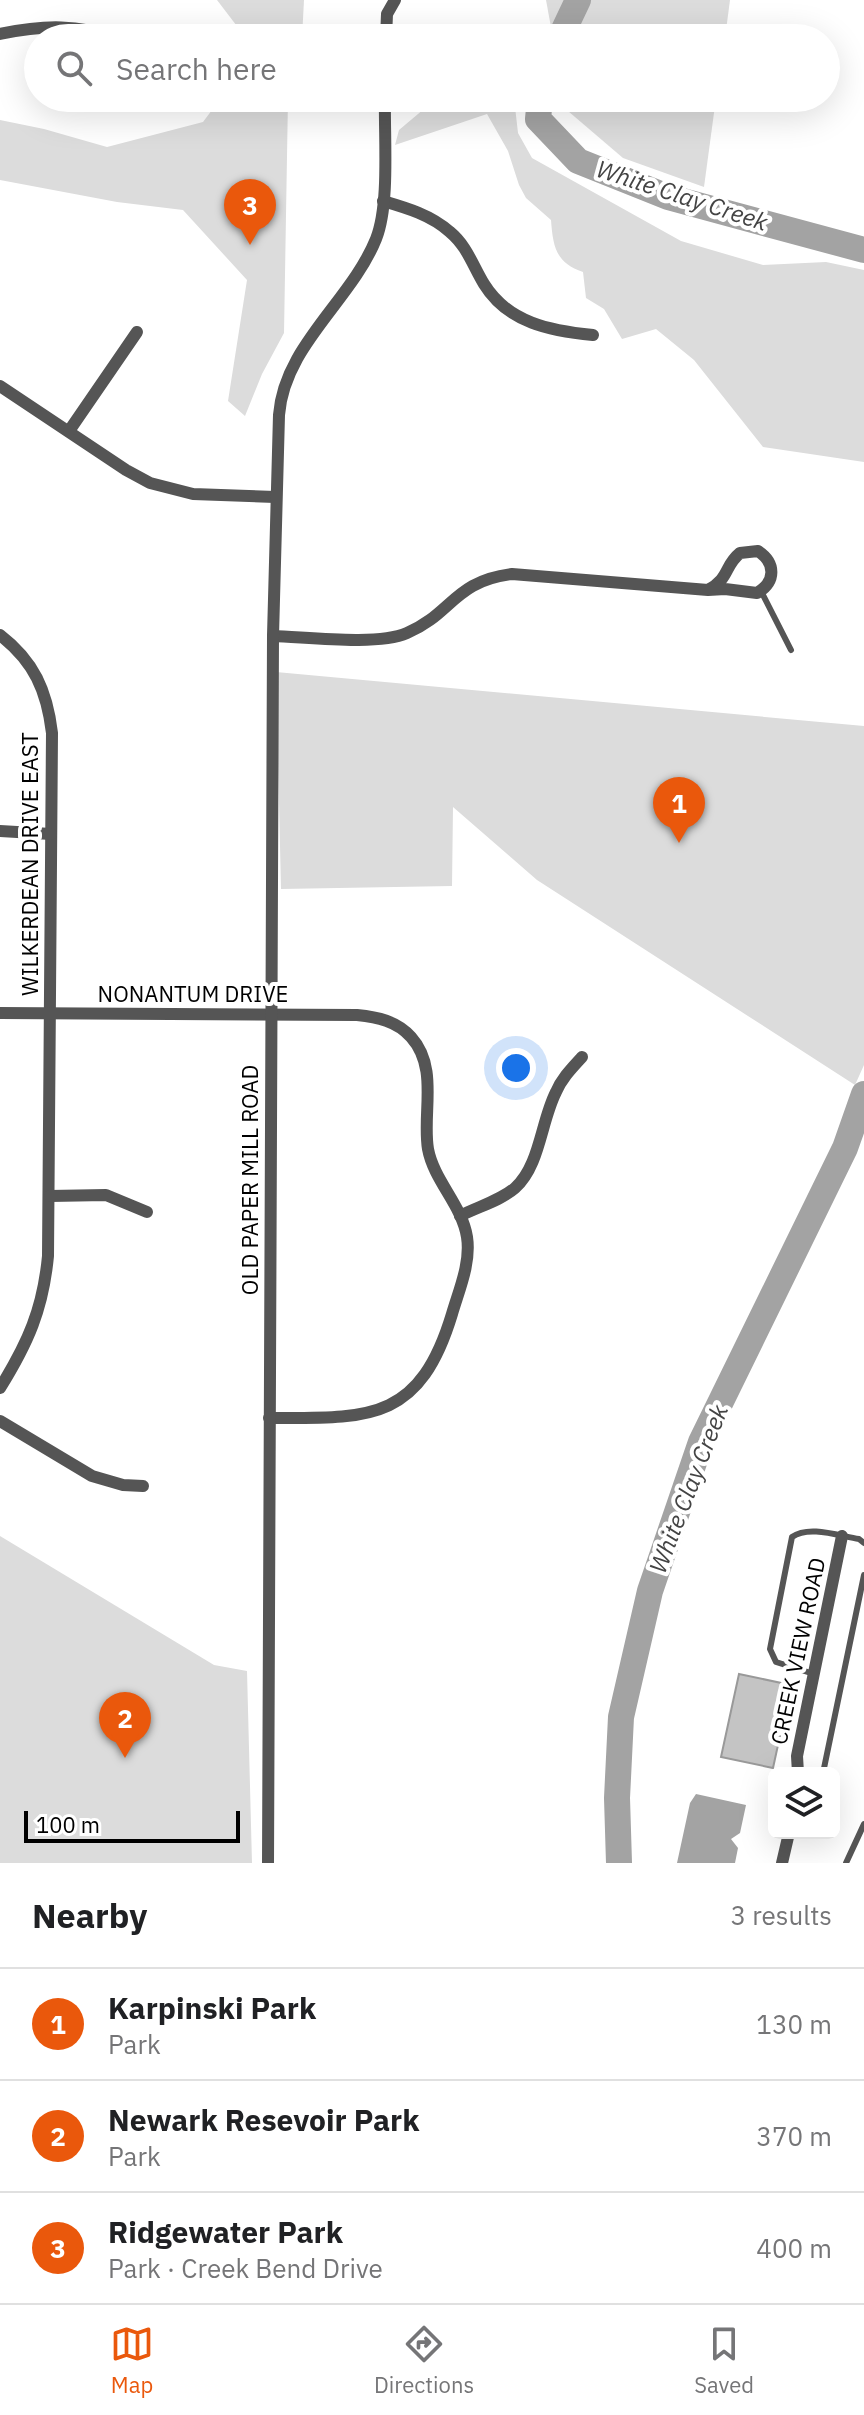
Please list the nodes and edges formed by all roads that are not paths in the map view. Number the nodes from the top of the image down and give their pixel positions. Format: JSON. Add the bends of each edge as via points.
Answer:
{"nodes":[{"id":1,"x":395,"y":0,"type":"edge"},
{"id":2,"x":387,"y":24,"type":"edge"},
{"id":3,"x":24,"y":30,"type":"edge"},
{"id":4,"x":0,"y":34,"type":"edge"},
{"id":5,"x":385,"y":112,"type":"edge"},
{"id":6,"x":383,"y":201,"type":"junction"},
{"id":7,"x":137,"y":332,"type":"dead end"},
{"id":8,"x":593,"y":335,"type":"dead end"},
{"id":9,"x":0,"y":386,"type":"edge"},
{"id":10,"x":69,"y":431,"type":"junction"},
{"id":11,"x":275,"y":497,"type":"junction"},
{"id":12,"x":708,"y":590,"type":"junction"},
{"id":13,"x":761,"y":591,"type":"junction"},
{"id":14,"x":0,"y":635,"type":"edge"},
{"id":15,"x":273,"y":636,"type":"junction"},
{"id":16,"x":791,"y":650,"type":"dead end"},
{"id":17,"x":0,"y":831,"type":"edge"},
{"id":18,"x":51,"y":834,"type":"junction"},
{"id":19,"x":0,"y":1013,"type":"edge"},
{"id":20,"x":50,"y":1014,"type":"junction"},
{"id":21,"x":271,"y":1015,"type":"junction"},
{"id":22,"x":582,"y":1057,"type":"dead end"},
{"id":23,"x":50,"y":1196,"type":"junction"},
{"id":24,"x":147,"y":1212,"type":"dead end"},
{"id":25,"x":460,"y":1216,"type":"junction"},
{"id":26,"x":0,"y":1388,"type":"edge"},
{"id":27,"x":269,"y":1418,"type":"junction"},
{"id":28,"x":0,"y":1421,"type":"edge"},
{"id":29,"x":143,"y":1486,"type":"dead end"},
{"id":30,"x":842,"y":1536,"type":"junction"},
{"id":31,"x":864,"y":1543,"type":"edge"},
{"id":32,"x":864,"y":1575,"type":"edge"},
{"id":33,"x":814,"y":1674,"type":"junction"},
{"id":34,"x":798,"y":1767,"type":"edge"},
{"id":35,"x":824,"y":1767,"type":"edge"},
{"id":36,"x":864,"y":1824,"type":"edge"},
{"id":37,"x":788,"y":1839,"type":"edge"},
{"id":38,"x":855,"y":1845,"type":"junction"},
{"id":39,"x":864,"y":1847,"type":"edge"},
{"id":40,"x":268,"y":1863,"type":"edge"},
{"id":41,"x":782,"y":1863,"type":"edge"},
{"id":42,"x":846,"y":1863,"type":"edge"}],
"edges":[{"from":1,"to":2,"type":"street"},
{"from":3,"to":4,"type":"street"},
{"from":5,"to":6,"type":"street","name":"OLD PAPER MILL ROAD"},
{"from":6,"to":8,"type":"street","via":[[418,212],[452,232],[485,286],[512,313],[549,329]]},
{"from":6,"to":11,"type":"street","name":"OLD PAPER MILL ROAD","via":[[367,257],[284,384]]},
{"from":7,"to":10,"type":"street"},
{"from":9,"to":10,"type":"street"},
{"from":10,"to":11,"type":"street","via":[[150,483],[193,494]]},
{"from":11,"to":15,"type":"street","name":"OLD PAPER MILL ROAD"},
{"from":12,"to":13,"type":"street"},
{"from":12,"to":13,"type":"street","via":[[724,579],[735,557],[752,550],[772,568]]},
{"from":12,"to":15,"type":"street","via":[[512,574],[480,580],[403,635]]},
{"from":13,"to":16,"type":"lane"},
{"from":14,"to":18,"type":"street","name":"WILKERDEAN DRIVE EAST","via":[[27,660],[45,695],[52,733]]},
{"from":15,"to":21,"type":"street","name":"OLD PAPER MILL ROAD"},
{"from":17,"to":18,"type":"street"},
{"from":18,"to":20,"type":"street","name":"WILKERDEAN DRIVE EAST"},
{"from":19,"to":20,"type":"street","name":"NONANTUM DRIVE"},
{"from":20,"to":21,"type":"street","name":"NONANTUM DRIVE"},
{"from":20,"to":23,"type":"street","name":"WILKERDEAN DRIVE EAST"},
{"from":21,"to":25,"type":"street","name":"NONANTUM DRIVE","via":[[357,1015],[385,1020],[411,1037],[421,1052],[427,1081],[428,1148]]},
{"from":21,"to":27,"type":"street","name":"OLD PAPER MILL ROAD"},
{"from":22,"to":25,"type":"street","via":[[554,1094],[518,1186]]},
{"from":23,"to":24,"type":"street","via":[[106,1195]]},
{"from":23,"to":26,"type":"street","name":"WILKERDEAN DRIVE EAST","via":[[40,1309]]},
{"from":25,"to":27,"type":"street","via":[[467,1235],[465,1268],[438,1354],[419,1383],[393,1404],[362,1416]]},
{"from":27,"to":40,"type":"street","name":"OLD PAPER MILL ROAD"},
{"from":28,"to":29,"type":"street","via":[[92,1476]]},
{"from":30,"to":31,"type":"lane"},
{"from":30,"to":33,"type":"street","name":"CREEK VIEW ROAD"},
{"from":30,"to":33,"type":"lane","via":[[799,1532],[788,1548],[770,1649],[776,1662]]},
{"from":32,"to":35,"type":"lane"},
{"from":33,"to":34,"type":"street","name":"CREEK VIEW ROAD"},
{"from":36,"to":38,"type":"lane"},
{"from":37,"to":41,"type":"street"},
{"from":38,"to":39,"type":"lane"},
{"from":38,"to":42,"type":"lane"}]}
